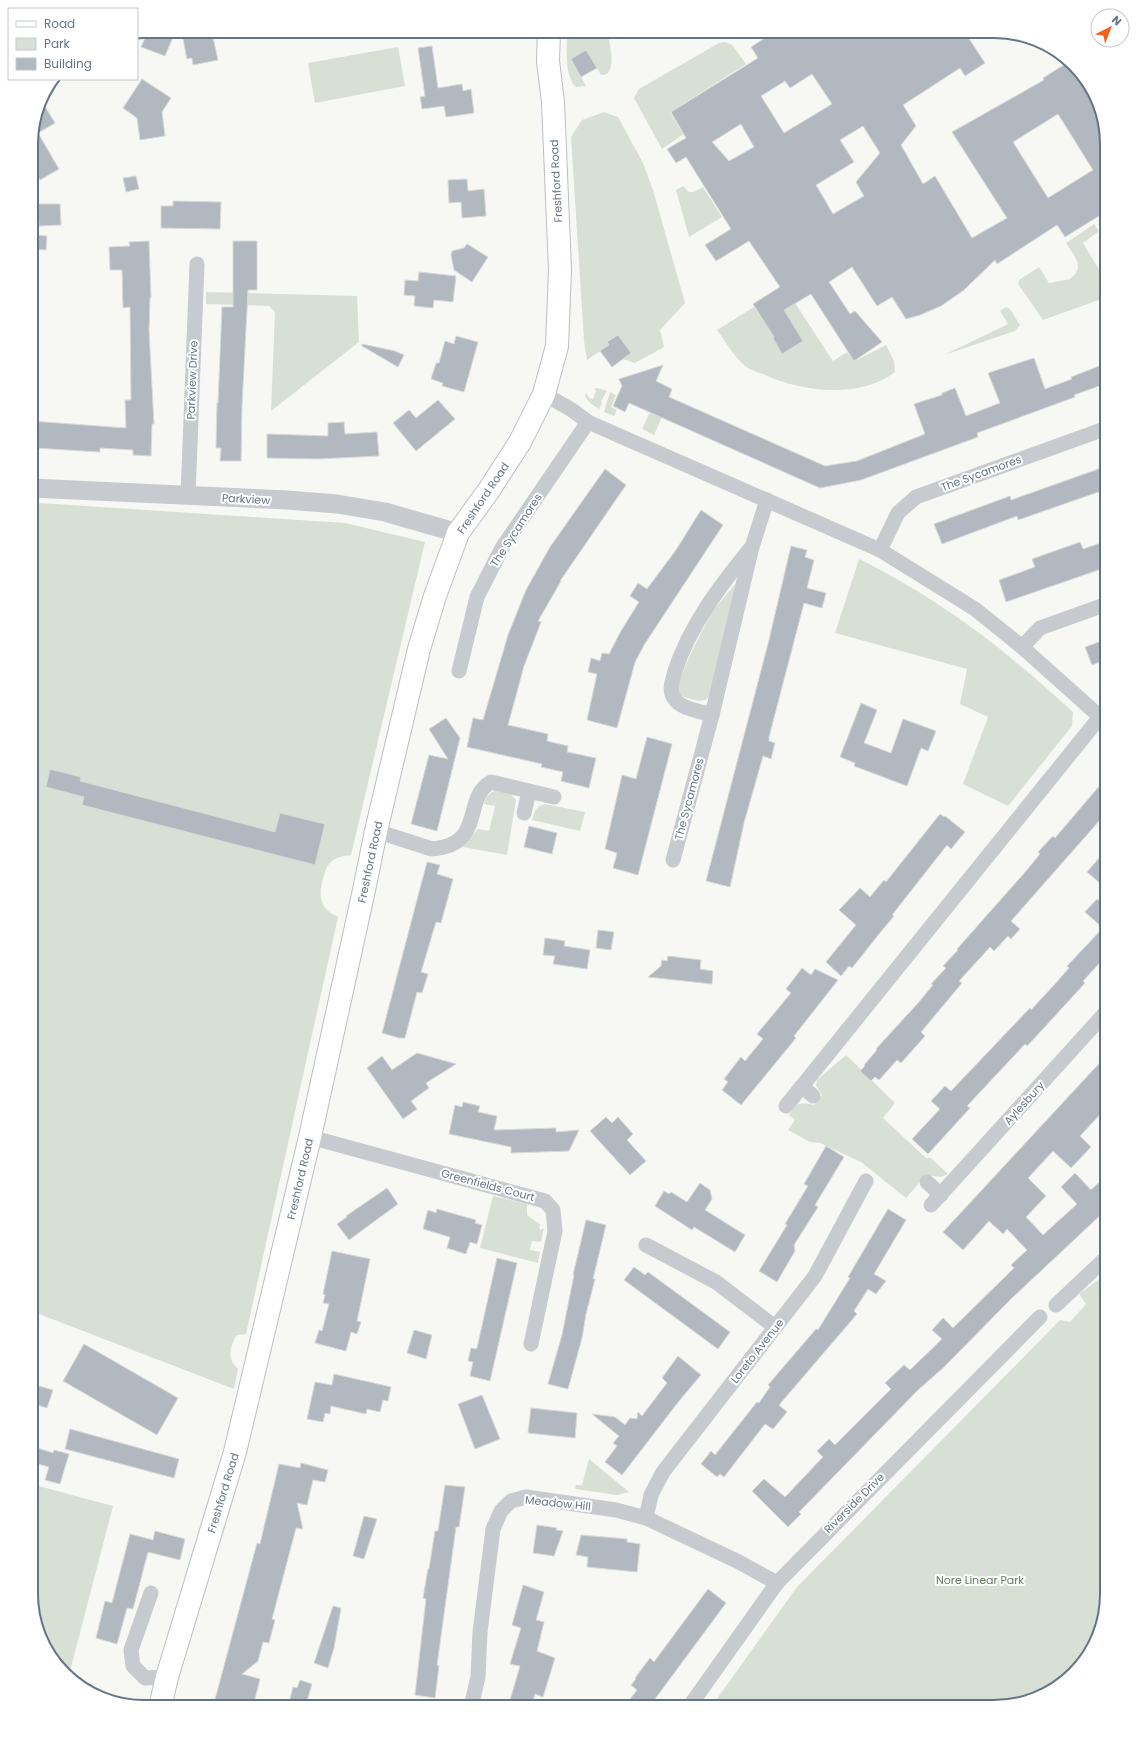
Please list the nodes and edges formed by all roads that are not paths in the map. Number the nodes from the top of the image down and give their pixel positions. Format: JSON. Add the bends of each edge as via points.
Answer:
{"nodes":[{"id":1,"x":549,"y":38,"type":"edge"},
{"id":2,"x":197,"y":264,"type":"dead end"},
{"id":3,"x":544,"y":394,"type":"junction"},
{"id":4,"x":588,"y":422,"type":"junction"},
{"id":5,"x":1100,"y":430,"type":"edge"},
{"id":6,"x":38,"y":488,"type":"edge"},
{"id":7,"x":188,"y":496,"type":"junction"},
{"id":8,"x":767,"y":500,"type":"junction"},
{"id":9,"x":458,"y":533,"type":"junction"},
{"id":10,"x":752,"y":547,"type":"junction"},
{"id":11,"x":880,"y":550,"type":"junction"},
{"id":12,"x":1100,"y":607,"type":"edge"},
{"id":13,"x":1022,"y":647,"type":"junction"},
{"id":14,"x":459,"y":671,"type":"dead end"},
{"id":15,"x":712,"y":715,"type":"junction"},
{"id":16,"x":1100,"y":716,"type":"edge"},
{"id":17,"x":1100,"y":725,"type":"edge"},
{"id":18,"x":529,"y":792,"type":"junction"},
{"id":19,"x":554,"y":797,"type":"dead end"},
{"id":20,"x":524,"y":813,"type":"dead end"},
{"id":21,"x":376,"y":831,"type":"junction"},
{"id":22,"x":673,"y":860,"type":"dead end"},
{"id":23,"x":1100,"y":1020,"type":"edge"},
{"id":24,"x":786,"y":1106,"type":"dead end"},
{"id":25,"x":310,"y":1137,"type":"junction"},
{"id":26,"x":866,"y":1181,"type":"dead end"},
{"id":27,"x":927,"y":1182,"type":"dead end"},
{"id":28,"x":646,"y":1245,"type":"dead end"},
{"id":29,"x":1100,"y":1264,"type":"edge"},
{"id":30,"x":1056,"y":1305,"type":"dead end"},
{"id":31,"x":1040,"y":1317,"type":"dead end"},
{"id":32,"x":775,"y":1327,"type":"junction"},
{"id":33,"x":531,"y":1344,"type":"dead end"},
{"id":34,"x":646,"y":1518,"type":"junction"},
{"id":35,"x":777,"y":1583,"type":"junction"},
{"id":36,"x":151,"y":1593,"type":"dead end"},
{"id":37,"x":167,"y":1677,"type":"junction"},
{"id":38,"x":162,"y":1700,"type":"edge"},
{"id":39,"x":473,"y":1700,"type":"edge"},
{"id":40,"x":694,"y":1700,"type":"edge"}],
"edges":[{"from":1,"to":3,"type":"main road","name":"Freshford Road","via":[[560,270],[557,346]]},
{"from":2,"to":7,"type":"street","name":"Parkview Drive"},
{"from":3,"to":4,"type":"street"},
{"from":3,"to":9,"type":"main road","name":"Freshford Road","via":[[520,442]]},
{"from":4,"to":8,"type":"street"},
{"from":4,"to":14,"type":"street","name":"The Sycamores","via":[[502,548],[477,597]]},
{"from":5,"to":11,"type":"street","name":"The Sycamores","via":[[916,496],[898,513]]},
{"from":6,"to":7,"type":"street","name":"Parkview"},
{"from":7,"to":9,"type":"street","name":"Parkview","via":[[337,504],[385,512]]},
{"from":8,"to":10,"type":"street","name":"The Sycamores"},
{"from":8,"to":11,"type":"street"},
{"from":9,"to":21,"type":"main road","name":"Freshford Road","via":[[435,596],[422,642]]},
{"from":10,"to":15,"type":"street","name":"The Sycamores"},
{"from":10,"to":15,"type":"street","name":"The Sycamores","via":[[700,616],[681,653],[671,686],[672,696],[678,704]]},
{"from":11,"to":13,"type":"street","via":[[975,609]]},
{"from":12,"to":13,"type":"street","via":[[1040,628]]},
{"from":13,"to":16,"type":"street"},
{"from":15,"to":22,"type":"street","name":"The Sycamores"},
{"from":17,"to":24,"type":"street","via":[[808,1091]]},
{"from":18,"to":19,"type":"street"},
{"from":18,"to":20,"type":"street"},
{"from":18,"to":21,"type":"street","via":[[491,782],[484,785],[470,826],[462,838],[441,848],[432,849]]},
{"from":21,"to":25,"type":"main road","name":"Freshford Road"},
{"from":23,"to":27,"type":"street","name":"Aylesbury","via":[[936,1200]]},
{"from":25,"to":33,"type":"street","name":"Greenfields Court","via":[[545,1201],[553,1210],[555,1231]]},
{"from":25,"to":37,"type":"main road","name":"Freshford Road","via":[[236,1452]]},
{"from":26,"to":32,"type":"street","name":"Loreto Avenue","via":[[815,1276]]},
{"from":28,"to":32,"type":"street","via":[[716,1282]]},
{"from":29,"to":30,"type":"street"},
{"from":31,"to":35,"type":"street","name":"Riverside Drive"},
{"from":32,"to":34,"type":"street","name":"Loreto Avenue","via":[[663,1472],[651,1495]]},
{"from":34,"to":35,"type":"street","name":"Meadow Hill"},
{"from":34,"to":39,"type":"street","name":"Meadow Hill","via":[[616,1510],[526,1497],[512,1501],[501,1511],[493,1529],[480,1632],[478,1678]]},
{"from":35,"to":40,"type":"street","name":"Riverside Drive"},
{"from":36,"to":37,"type":"street","via":[[131,1650],[133,1666],[145,1678]]},
{"from":37,"to":38,"type":"main road","name":"Freshford Road"}]}
